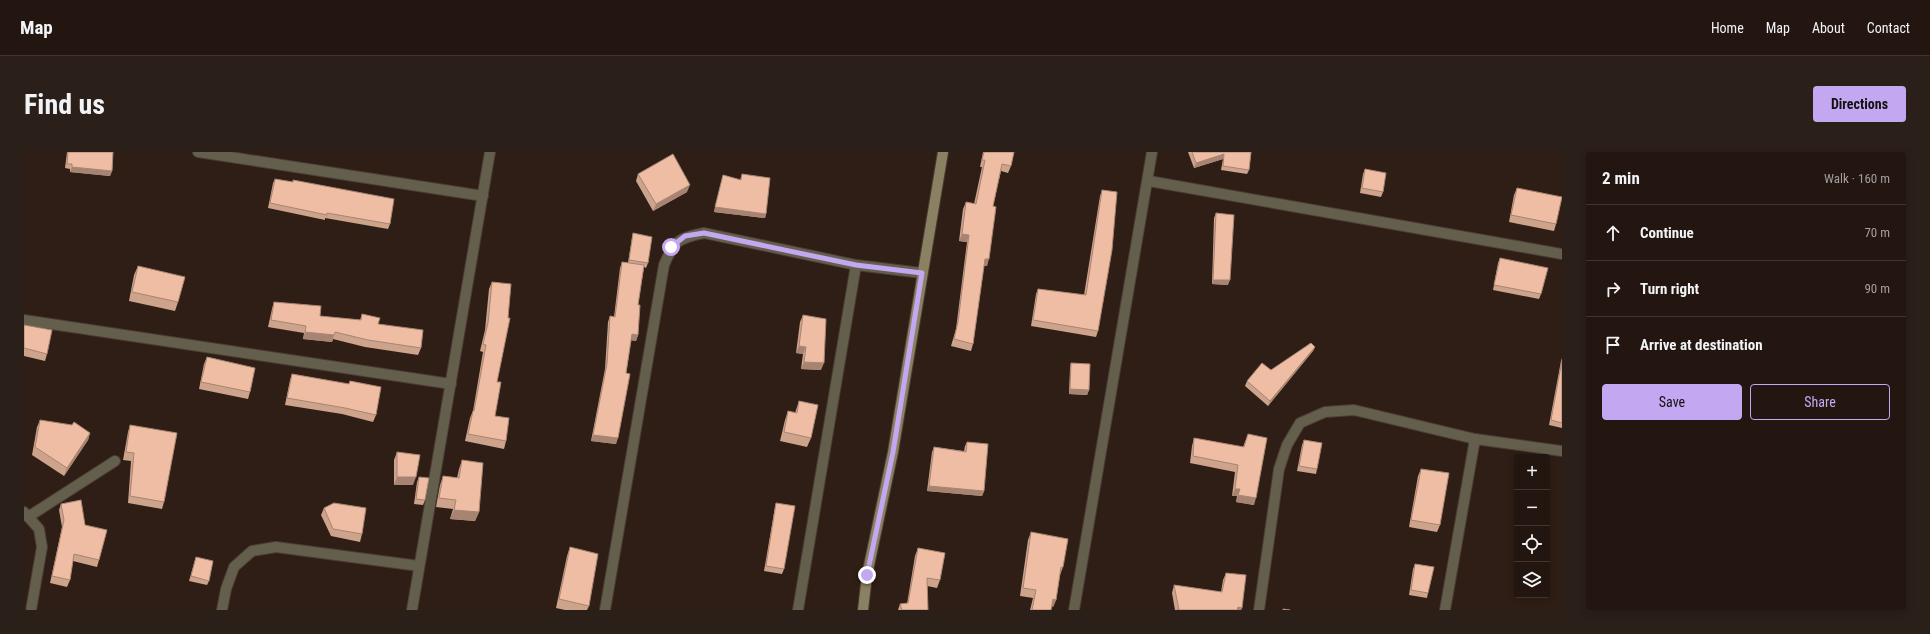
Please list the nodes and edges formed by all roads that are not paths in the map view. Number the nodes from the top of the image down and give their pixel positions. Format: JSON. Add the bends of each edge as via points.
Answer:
{"nodes":[{"id":1,"x":198,"y":152,"type":"edge"},
{"id":2,"x":490,"y":152,"type":"edge"},
{"id":3,"x":943,"y":152,"type":"edge"},
{"id":4,"x":1152,"y":152,"type":"edge"},
{"id":5,"x":1149,"y":181,"type":"junction"},
{"id":6,"x":483,"y":196,"type":"junction"},
{"id":7,"x":1562,"y":254,"type":"edge"},
{"id":8,"x":856,"y":265,"type":"junction"},
{"id":9,"x":922,"y":273,"type":"junction"},
{"id":10,"x":24,"y":320,"type":"edge"},
{"id":11,"x":451,"y":384,"type":"junction"},
{"id":12,"x":1475,"y":439,"type":"junction"},
{"id":13,"x":1562,"y":451,"type":"edge"},
{"id":14,"x":115,"y":461,"type":"dead end"},
{"id":15,"x":26,"y":515,"type":"edge"},
{"id":16,"x":419,"y":566,"type":"junction"},
{"id":17,"x":30,"y":610,"type":"edge"},
{"id":18,"x":222,"y":610,"type":"edge"},
{"id":19,"x":412,"y":610,"type":"edge"},
{"id":20,"x":605,"y":610,"type":"edge"},
{"id":21,"x":798,"y":610,"type":"edge"},
{"id":22,"x":863,"y":610,"type":"edge"},
{"id":23,"x":1074,"y":610,"type":"edge"},
{"id":24,"x":1259,"y":610,"type":"edge"},
{"id":25,"x":1445,"y":610,"type":"edge"}],
"edges":[{"from":1,"to":6,"type":"street"},
{"from":2,"to":6,"type":"street"},
{"from":3,"to":9,"type":"street"},
{"from":4,"to":5,"type":"street"},
{"from":5,"to":7,"type":"street"},
{"from":5,"to":23,"type":"street"},
{"from":6,"to":11,"type":"street"},
{"from":8,"to":9,"type":"street"},
{"from":8,"to":20,"type":"street","via":[[704,233],[685,236],[671,247],[664,265]]},
{"from":8,"to":21,"type":"street"},
{"from":9,"to":22,"type":"street","via":[[893,452],[867,575]]},
{"from":10,"to":11,"type":"street"},
{"from":11,"to":16,"type":"street"},
{"from":12,"to":13,"type":"street"},
{"from":12,"to":24,"type":"street","via":[[1354,410],[1325,412],[1300,423],[1287,445],[1279,469]]},
{"from":12,"to":25,"type":"street"},
{"from":14,"to":15,"type":"street"},
{"from":15,"to":17,"type":"street","via":[[39,529],[42,548]]},
{"from":16,"to":18,"type":"street","via":[[276,547],[252,551],[234,567]]},
{"from":16,"to":19,"type":"street"}]}
